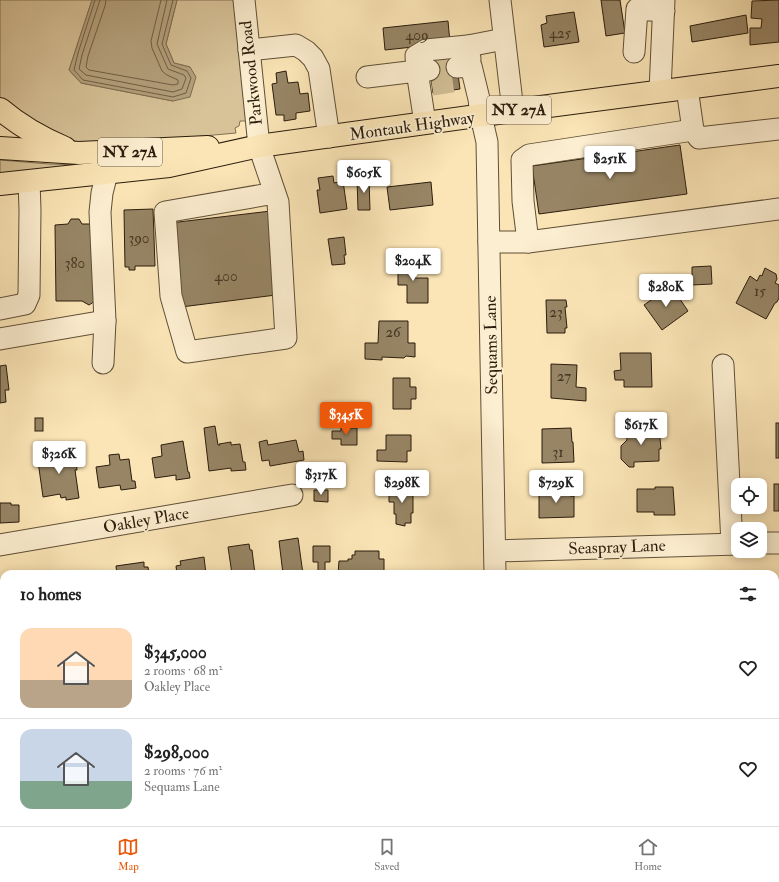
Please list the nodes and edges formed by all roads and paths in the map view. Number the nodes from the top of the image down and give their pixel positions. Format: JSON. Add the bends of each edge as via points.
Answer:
{"nodes":[{"id":1,"x":244,"y":0,"type":"edge"},
{"id":2,"x":500,"y":0,"type":"edge"},
{"id":3,"x":664,"y":5,"type":"edge"},
{"id":4,"x":504,"y":39,"type":"junction"},
{"id":5,"x":468,"y":46,"type":"junction"},
{"id":6,"x":249,"y":50,"type":"junction"},
{"id":7,"x":634,"y":52,"type":"dead end"},
{"id":8,"x":779,"y":76,"type":"edge"},
{"id":9,"x":367,"y":77,"type":"dead end"},
{"id":10,"x":425,"y":78,"type":"junction"},
{"id":11,"x":687,"y":88,"type":"junction"},
{"id":12,"x":660,"y":91,"type":"junction"},
{"id":13,"x":0,"y":109,"type":"edge"},
{"id":14,"x":513,"y":111,"type":"junction"},
{"id":15,"x":481,"y":116,"type":"junction"},
{"id":16,"x":425,"y":124,"type":"junction"},
{"id":17,"x":779,"y":129,"type":"edge"},
{"id":18,"x":693,"y":130,"type":"junction"},
{"id":19,"x":329,"y":137,"type":"junction"},
{"id":20,"x":259,"y":146,"type":"junction"},
{"id":21,"x":0,"y":148,"type":"edge"},
{"id":22,"x":79,"y":153,"type":"junction"},
{"id":23,"x":107,"y":173,"type":"junction"},
{"id":24,"x":28,"y":182,"type":"junction"},
{"id":25,"x":0,"y":184,"type":"edge"},
{"id":26,"x":276,"y":199,"type":"junction"},
{"id":27,"x":779,"y":209,"type":"edge"},
{"id":28,"x":489,"y":242,"type":"junction"},
{"id":29,"x":528,"y":242,"type":"junction"},
{"id":30,"x":0,"y":309,"type":"edge"},
{"id":31,"x":105,"y":321,"type":"junction"},
{"id":32,"x":0,"y":339,"type":"edge"},
{"id":33,"x":103,"y":363,"type":"dead end"},
{"id":34,"x":723,"y":365,"type":"dead end"},
{"id":35,"x":292,"y":495,"type":"dead end"},
{"id":36,"x":734,"y":522,"type":"edge"},
{"id":37,"x":767,"y":543,"type":"edge"},
{"id":38,"x":779,"y":543,"type":"edge"},
{"id":39,"x":731,"y":544,"type":"edge"},
{"id":40,"x":0,"y":546,"type":"edge"},
{"id":41,"x":495,"y":551,"type":"junction"},
{"id":42,"x":495,"y":570,"type":"edge"}],
"edges":[{"from":1,"to":6,"type":"street","name":"Parkwood Road"},
{"from":2,"to":4,"type":"street"},
{"from":3,"to":7,"type":"street","via":[[637,10]]},
{"from":3,"to":12,"type":"street"},
{"from":4,"to":5,"type":"street"},
{"from":4,"to":14,"type":"street"},
{"from":5,"to":10,"type":"street","via":[[426,50],[416,56]]},
{"from":5,"to":15,"type":"street","name":"Sequams Lane","via":[[465,73],[479,99]]},
{"from":6,"to":19,"type":"street","via":[[296,45],[313,58],[319,69]]},
{"from":6,"to":20,"type":"street","name":"Parkwood Road"},
{"from":8,"to":11,"type":"main road","name":"Montauk Highway","number":"NY 27A"},
{"from":9,"to":10,"type":"street"},
{"from":10,"to":16,"type":"street"},
{"from":11,"to":12,"type":"main road","name":"Montauk Highway","number":"NY 27A"},
{"from":11,"to":18,"type":"street"},
{"from":12,"to":14,"type":"main road","name":"Montauk Highway","number":"NY 27A"},
{"from":13,"to":22,"type":"main road","via":[[41,137]]},
{"from":14,"to":15,"type":"main road","name":"Montauk Highway","number":"NY 27A"},
{"from":15,"to":16,"type":"main road","name":"Montauk Highway","number":"NY 27A"},
{"from":15,"to":28,"type":"street","name":"Sequams Lane","via":[[487,142]]},
{"from":16,"to":19,"type":"main road","name":"Montauk Highway","number":"NY 27A"},
{"from":17,"to":18,"type":"street","via":[[699,138]]},
{"from":18,"to":29,"type":"street","via":[[529,155],[522,160]]},
{"from":19,"to":20,"type":"main road","name":"Montauk Highway","number":"NY 27A"},
{"from":20,"to":22,"type":"main road","name":"Montauk Highway","number":"NY 27A"},
{"from":20,"to":23,"type":"main road","name":"Montauk Highway","number":"NY 27A","via":[[169,166]]},
{"from":20,"to":26,"type":"street","name":"Parkwood Road"},
{"from":21,"to":22,"type":"main road","name":"Montauk Highway","number":"NY 27A"},
{"from":23,"to":24,"type":"main road","name":"Montauk Highway","number":"NY 27A"},
{"from":23,"to":31,"type":"street","via":[[100,212]]},
{"from":24,"to":25,"type":"main road","name":"Montauk Highway","number":"NY 27A"},
{"from":24,"to":30,"type":"street","via":[[29,296],[25,304]]},
{"from":26,"to":26,"type":"street","name":"Parkwood Road","via":[[286,338],[187,352],[171,296],[165,212]]},
{"from":27,"to":29,"type":"street"},
{"from":28,"to":29,"type":"street"},
{"from":28,"to":41,"type":"street","name":"Sequams Lane"},
{"from":31,"to":32,"type":"street"},
{"from":31,"to":33,"type":"street"},
{"from":34,"to":36,"type":"street"},
{"from":35,"to":40,"type":"street","name":"Oakley Place"},
{"from":37,"to":38,"type":"street"},
{"from":39,"to":41,"type":"street","name":"Seaspray Lane"},
{"from":41,"to":42,"type":"street","name":"Sequams Lane"}]}
